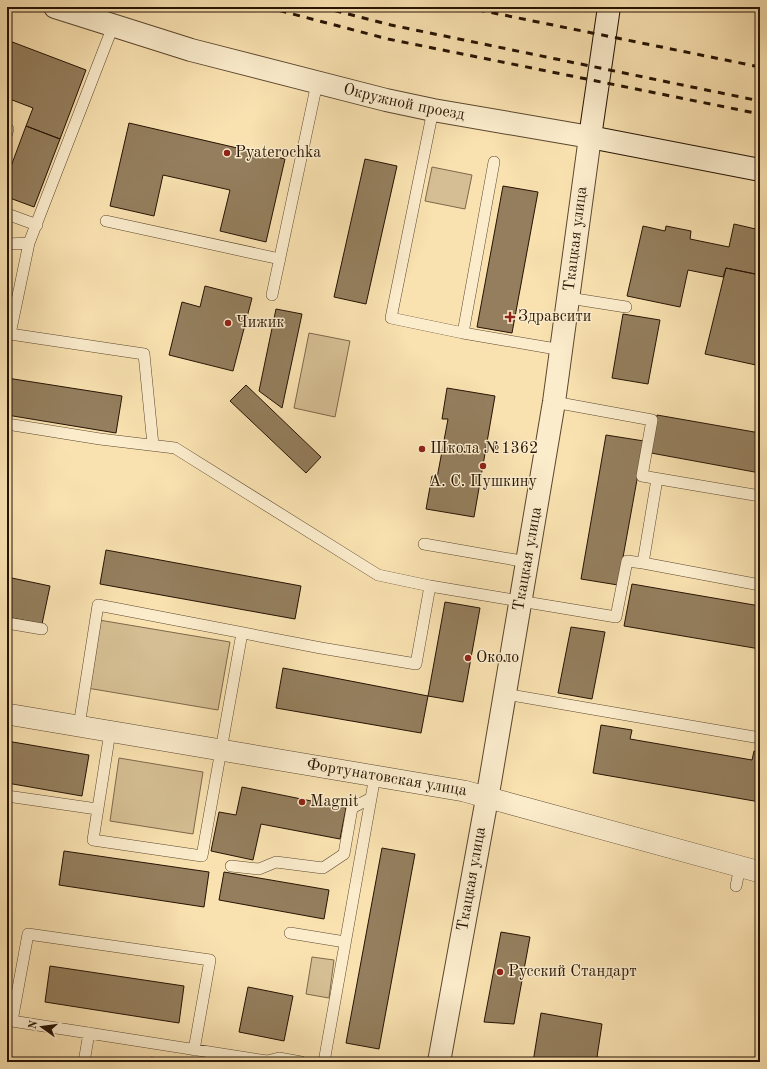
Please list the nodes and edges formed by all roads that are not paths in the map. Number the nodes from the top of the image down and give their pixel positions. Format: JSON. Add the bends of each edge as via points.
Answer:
{"nodes":[{"id":1,"x":55,"y":7,"type":"edge"},
{"id":2,"x":609,"y":7,"type":"edge"},
{"id":3,"x":113,"y":26,"type":"junction"},
{"id":4,"x":317,"y":83,"type":"junction"},
{"id":5,"x":433,"y":110,"type":"junction"},
{"id":6,"x":590,"y":137,"type":"junction"},
{"id":7,"x":494,"y":162,"type":"dead end"},
{"id":8,"x":760,"y":170,"type":"edge"},
{"id":9,"x":7,"y":214,"type":"edge"},
{"id":10,"x":106,"y":221,"type":"dead end"},
{"id":11,"x":37,"y":226,"type":"junction"},
{"id":12,"x":29,"y":243,"type":"junction"},
{"id":13,"x":7,"y":244,"type":"edge"},
{"id":14,"x":280,"y":259,"type":"junction"},
{"id":15,"x":272,"y":295,"type":"dead end"},
{"id":16,"x":569,"y":298,"type":"junction"},
{"id":17,"x":626,"y":307,"type":"dead end"},
{"id":18,"x":463,"y":333,"type":"junction"},
{"id":19,"x":8,"y":334,"type":"edge"},
{"id":20,"x":562,"y":350,"type":"junction"},
{"id":21,"x":554,"y":402,"type":"junction"},
{"id":22,"x":7,"y":424,"type":"edge"},
{"id":23,"x":153,"y":445,"type":"junction"},
{"id":24,"x":657,"y":479,"type":"junction"},
{"id":25,"x":760,"y":496,"type":"edge"},
{"id":26,"x":424,"y":544,"type":"dead end"},
{"id":27,"x":527,"y":562,"type":"junction"},
{"id":28,"x":643,"y":563,"type":"junction"},
{"id":29,"x":760,"y":585,"type":"edge"},
{"id":30,"x":430,"y":586,"type":"junction"},
{"id":31,"x":521,"y":600,"type":"junction"},
{"id":32,"x":7,"y":623,"type":"edge"},
{"id":33,"x":42,"y":629,"type":"dead end"},
{"id":34,"x":242,"y":633,"type":"junction"},
{"id":35,"x":505,"y":694,"type":"junction"},
{"id":36,"x":7,"y":714,"type":"edge"},
{"id":37,"x":79,"y":726,"type":"junction"},
{"id":38,"x":110,"y":732,"type":"junction"},
{"id":39,"x":760,"y":738,"type":"edge"},
{"id":40,"x":220,"y":750,"type":"junction"},
{"id":41,"x":375,"y":776,"type":"junction"},
{"id":42,"x":7,"y":796,"type":"edge"},
{"id":43,"x":487,"y":797,"type":"junction"},
{"id":44,"x":371,"y":798,"type":"junction"},
{"id":45,"x":97,"y":809,"type":"junction"},
{"id":46,"x":231,"y":866,"type":"dead end"},
{"id":47,"x":760,"y":872,"type":"edge"},
{"id":48,"x":290,"y":933,"type":"dead end"},
{"id":49,"x":345,"y":942,"type":"junction"},
{"id":50,"x":9,"y":1021,"type":"edge"},
{"id":51,"x":89,"y":1033,"type":"junction"},
{"id":52,"x":194,"y":1050,"type":"junction"},
{"id":53,"x":254,"y":1061,"type":"edge"},
{"id":54,"x":84,"y":1062,"type":"edge"},
{"id":55,"x":301,"y":1062,"type":"edge"},
{"id":56,"x":324,"y":1062,"type":"edge"},
{"id":57,"x":439,"y":1062,"type":"edge"}],
"edges":[{"from":1,"to":3,"type":"street","name":"Окружной проезд"},
{"from":2,"to":6,"type":"street","name":"Ткацкая улица"},
{"from":3,"to":4,"type":"street","name":"Окружной проезд","via":[[191,50]]},
{"from":3,"to":11,"type":"lane"},
{"from":4,"to":5,"type":"street","name":"Окружной проезд"},
{"from":4,"to":14,"type":"lane"},
{"from":5,"to":6,"type":"street","name":"Окружной проезд"},
{"from":5,"to":18,"type":"lane","via":[[391,318]]},
{"from":6,"to":8,"type":"street","name":"Окружной проезд"},
{"from":6,"to":16,"type":"street","name":"Ткацкая улица"},
{"from":7,"to":18,"type":"lane"},
{"from":9,"to":11,"type":"lane"},
{"from":10,"to":14,"type":"lane"},
{"from":11,"to":12,"type":"lane"},
{"from":12,"to":13,"type":"lane"},
{"from":12,"to":19,"type":"lane"},
{"from":14,"to":15,"type":"lane"},
{"from":16,"to":17,"type":"lane"},
{"from":16,"to":20,"type":"street","name":"Ткацкая улица"},
{"from":18,"to":20,"type":"lane"},
{"from":19,"to":23,"type":"lane","via":[[144,354]]},
{"from":20,"to":21,"type":"street","name":"Ткацкая улица"},
{"from":21,"to":24,"type":"lane","via":[[652,420],[642,476]]},
{"from":21,"to":27,"type":"street","name":"Ткацкая улица"},
{"from":22,"to":23,"type":"lane"},
{"from":23,"to":30,"type":"lane","via":[[175,448],[378,575]]},
{"from":24,"to":25,"type":"lane"},
{"from":24,"to":28,"type":"lane"},
{"from":26,"to":27,"type":"lane"},
{"from":27,"to":31,"type":"street","name":"Ткацкая улица"},
{"from":28,"to":29,"type":"lane"},
{"from":28,"to":31,"type":"lane","via":[[627,561],[616,617]]},
{"from":30,"to":31,"type":"lane"},
{"from":30,"to":34,"type":"lane","via":[[416,664]]},
{"from":31,"to":35,"type":"street","name":"Ткацкая улица"},
{"from":32,"to":33,"type":"lane"},
{"from":34,"to":37,"type":"lane","via":[[98,605]]},
{"from":34,"to":40,"type":"lane"},
{"from":35,"to":39,"type":"lane"},
{"from":35,"to":43,"type":"street","name":"Ткацкая улица"},
{"from":36,"to":37,"type":"street","name":"Фортунатовская улица"},
{"from":37,"to":38,"type":"street","name":"Фортунатовская улица"},
{"from":38,"to":40,"type":"street","name":"Фортунатовская улица"},
{"from":38,"to":45,"type":"lane"},
{"from":40,"to":41,"type":"street","name":"Фортунатовская улица"},
{"from":40,"to":45,"type":"lane","via":[[202,856],[92,840]]},
{"from":41,"to":43,"type":"street","name":"Фортунатовская улица"},
{"from":41,"to":44,"type":"lane"},
{"from":42,"to":45,"type":"lane"},
{"from":43,"to":47,"type":"street","name":"Фортунатовская улица","via":[[738,877]]},
{"from":43,"to":57,"type":"street","name":"Ткацкая улица"},
{"from":44,"to":46,"type":"lane","via":[[352,808],[344,854],[323,868],[276,862],[260,869]]},
{"from":44,"to":49,"type":"lane"},
{"from":48,"to":49,"type":"lane"},
{"from":49,"to":56,"type":"lane"},
{"from":50,"to":51,"type":"lane"},
{"from":50,"to":52,"type":"lane","via":[[28,934],[210,960]]},
{"from":51,"to":52,"type":"lane"},
{"from":51,"to":54,"type":"lane"},
{"from":52,"to":53,"type":"lane"},
{"from":53,"to":55,"type":"lane","via":[[279,1058]]}]}
